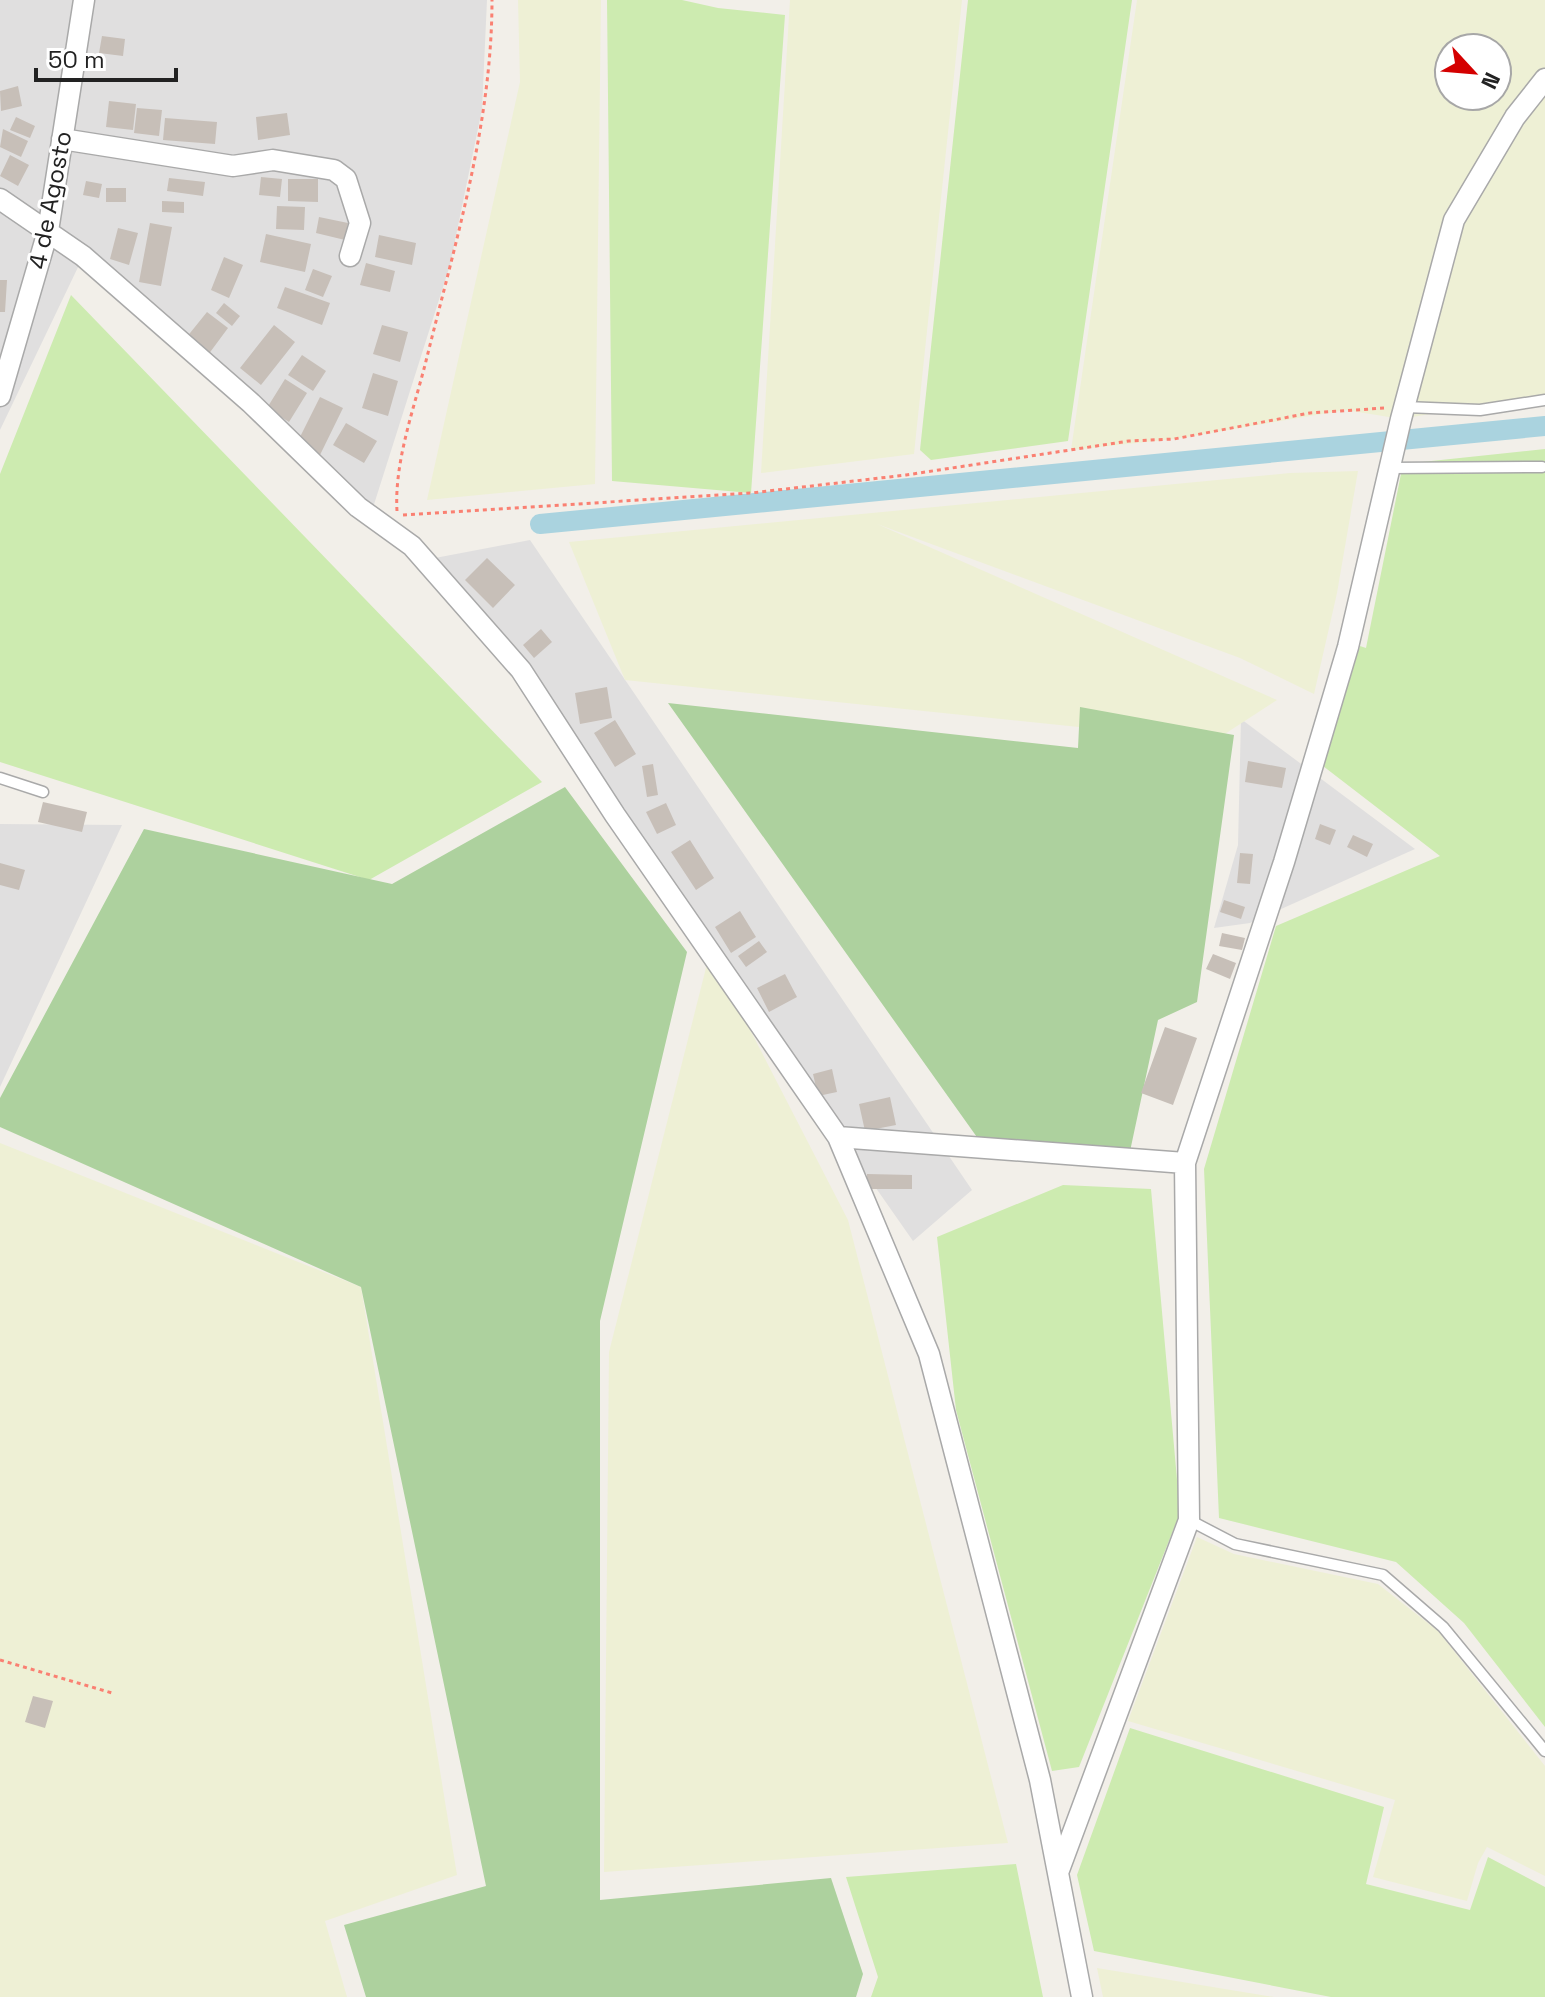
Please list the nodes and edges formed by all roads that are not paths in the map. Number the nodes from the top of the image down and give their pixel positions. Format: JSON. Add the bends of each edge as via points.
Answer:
{"nodes":[{"id":1,"x":84,"y":0,"type":"edge"},
{"id":2,"x":1545,"y":79,"type":"edge"},
{"id":3,"x":62,"y":139,"type":"junction"},
{"id":4,"x":0,"y":199,"type":"edge"},
{"id":5,"x":48,"y":231,"type":"junction"},
{"id":6,"x":350,"y":256,"type":"dead end"},
{"id":7,"x":0,"y":396,"type":"edge"},
{"id":8,"x":1545,"y":400,"type":"edge"},
{"id":9,"x":1403,"y":413,"type":"junction"},
{"id":10,"x":1392,"y":461,"type":"junction"},
{"id":11,"x":1542,"y":467,"type":"dead end"},
{"id":12,"x":0,"y":778,"type":"edge"},
{"id":13,"x":43,"y":792,"type":"dead end"},
{"id":14,"x":838,"y":1137,"type":"junction"},
{"id":15,"x":1185,"y":1163,"type":"junction"},
{"id":16,"x":1189,"y":1520,"type":"junction"},
{"id":17,"x":1545,"y":1751,"type":"edge"},
{"id":18,"x":1058,"y":1873,"type":"junction"},
{"id":19,"x":1082,"y":1997,"type":"edge"}],
"edges":[{"from":1,"to":3,"type":"street","name":"4 de Agosto"},
{"from":2,"to":9,"type":"street","via":[[1515,117],[1454,220]]},
{"from":3,"to":5,"type":"street","name":"4 de Agosto"},
{"from":3,"to":6,"type":"street","via":[[233,166],[273,160],[334,170],[346,179],[360,223]]},
{"from":4,"to":5,"type":"street"},
{"from":5,"to":7,"type":"street","name":"4 de Agosto"},
{"from":5,"to":14,"type":"street","via":[[251,403],[358,507],[412,546],[521,670]]},
{"from":8,"to":9,"type":"lane","via":[[1480,410]]},
{"from":9,"to":10,"type":"street"},
{"from":10,"to":11,"type":"lane"},
{"from":10,"to":15,"type":"street","via":[[1344,661]]},
{"from":12,"to":13,"type":"lane"},
{"from":14,"to":15,"type":"street"},
{"from":14,"to":18,"type":"street","via":[[929,1354],[1040,1780]]},
{"from":15,"to":16,"type":"street"},
{"from":16,"to":17,"type":"lane","via":[[1235,1544],[1383,1575],[1443,1627]]},
{"from":16,"to":18,"type":"street"},
{"from":18,"to":19,"type":"street"}]}
